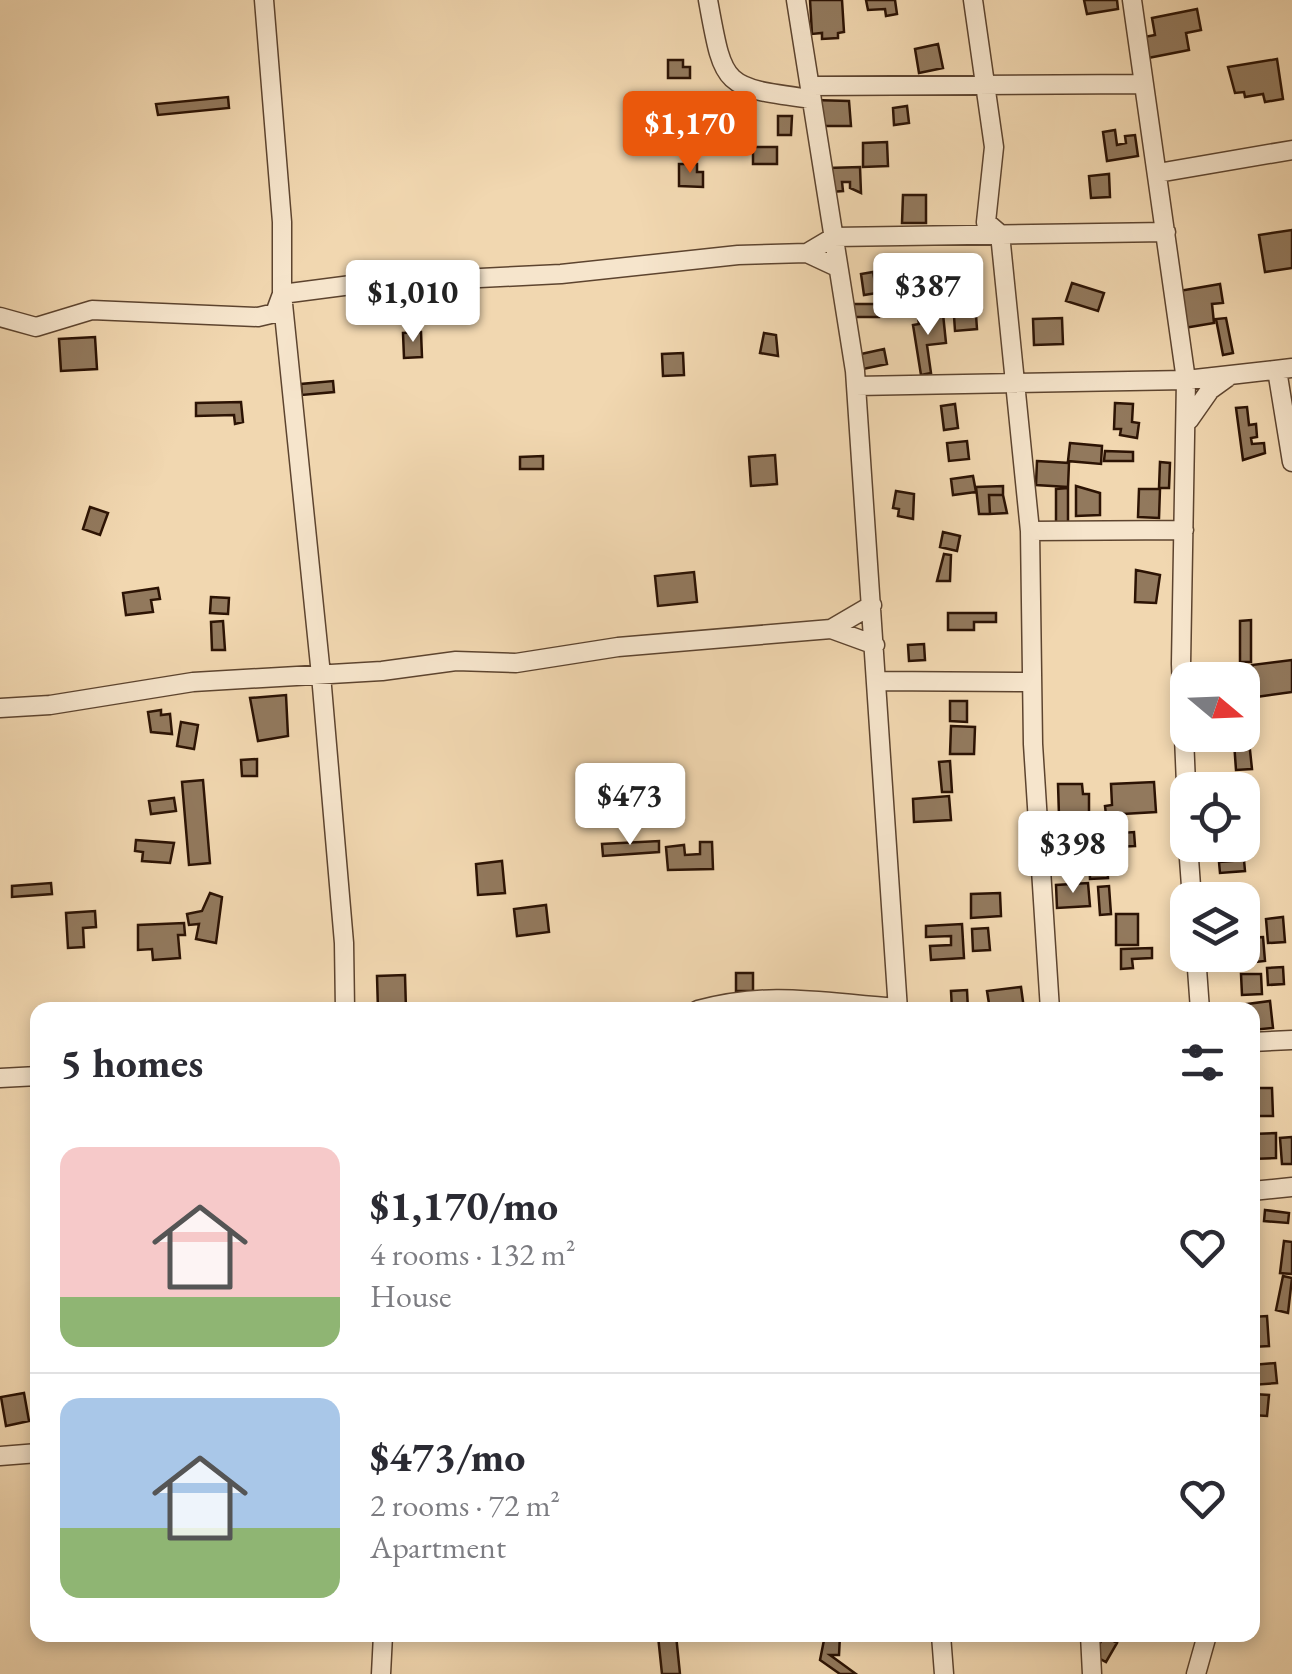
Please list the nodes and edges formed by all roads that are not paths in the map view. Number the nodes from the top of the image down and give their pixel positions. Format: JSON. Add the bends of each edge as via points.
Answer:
{"nodes":[{"id":1,"x":264,"y":0,"type":"edge"},
{"id":2,"x":708,"y":0,"type":"edge"},
{"id":3,"x":796,"y":0,"type":"edge"},
{"id":4,"x":973,"y":0,"type":"edge"},
{"id":5,"x":1132,"y":0,"type":"edge"},
{"id":6,"x":1143,"y":84,"type":"junction"},
{"id":7,"x":986,"y":86,"type":"junction"},
{"id":8,"x":810,"y":93,"type":"junction"},
{"id":9,"x":1292,"y":150,"type":"edge"},
{"id":10,"x":1158,"y":174,"type":"junction"},
{"id":11,"x":1166,"y":232,"type":"junction"},
{"id":12,"x":1000,"y":234,"type":"junction"},
{"id":13,"x":834,"y":237,"type":"junction"},
{"id":14,"x":807,"y":253,"type":"junction"},
{"id":15,"x":837,"y":267,"type":"junction"},
{"id":16,"x":282,"y":294,"type":"junction"},
{"id":17,"x":0,"y":317,"type":"edge"},
{"id":18,"x":1284,"y":369,"type":"edge"},
{"id":19,"x":1228,"y":377,"type":"junction"},
{"id":20,"x":1186,"y":380,"type":"junction"},
{"id":21,"x":1016,"y":381,"type":"junction"},
{"id":22,"x":856,"y":386,"type":"junction"},
{"id":23,"x":1189,"y":420,"type":"junction"},
{"id":24,"x":1292,"y":462,"type":"edge"},
{"id":25,"x":1184,"y":530,"type":"junction"},
{"id":26,"x":1030,"y":531,"type":"junction"},
{"id":27,"x":872,"y":605,"type":"junction"},
{"id":28,"x":831,"y":629,"type":"junction"},
{"id":29,"x":875,"y":645,"type":"junction"},
{"id":30,"x":321,"y":675,"type":"junction"},
{"id":31,"x":877,"y":681,"type":"junction"},
{"id":32,"x":1031,"y":682,"type":"junction"},
{"id":33,"x":0,"y":708,"type":"edge"},
{"id":34,"x":1185,"y":772,"type":"edge"},
{"id":35,"x":1197,"y":972,"type":"edge"},
{"id":36,"x":345,"y":1002,"type":"edge"},
{"id":37,"x":739,"y":1002,"type":"edge"},
{"id":38,"x":810,"y":1002,"type":"edge"},
{"id":39,"x":898,"y":1002,"type":"edge"},
{"id":40,"x":1050,"y":1002,"type":"edge"},
{"id":41,"x":1199,"y":1002,"type":"edge"},
{"id":42,"x":1292,"y":1040,"type":"edge"},
{"id":43,"x":1260,"y":1042,"type":"edge"},
{"id":44,"x":30,"y":1076,"type":"edge"},
{"id":45,"x":0,"y":1078,"type":"edge"},
{"id":46,"x":1292,"y":1187,"type":"edge"},
{"id":47,"x":1260,"y":1190,"type":"edge"},
{"id":48,"x":30,"y":1453,"type":"edge"},
{"id":49,"x":0,"y":1456,"type":"edge"},
{"id":50,"x":383,"y":1642,"type":"edge"},
{"id":51,"x":942,"y":1642,"type":"edge"},
{"id":52,"x":1090,"y":1642,"type":"edge"},
{"id":53,"x":1205,"y":1642,"type":"edge"},
{"id":54,"x":382,"y":1674,"type":"edge"},
{"id":55,"x":944,"y":1674,"type":"edge"},
{"id":56,"x":1092,"y":1674,"type":"edge"},
{"id":57,"x":1196,"y":1674,"type":"edge"}],
"edges":[{"from":1,"to":16,"type":"street"},
{"from":2,"to":8,"type":"street","via":[[720,62],[733,82],[744,89]]},
{"from":3,"to":8,"type":"street"},
{"from":4,"to":7,"type":"street"},
{"from":5,"to":6,"type":"street"},
{"from":6,"to":7,"type":"street"},
{"from":6,"to":10,"type":"street"},
{"from":7,"to":8,"type":"street"},
{"from":7,"to":12,"type":"street","via":[[994,147],[986,222]]},
{"from":8,"to":13,"type":"street"},
{"from":9,"to":10,"type":"street"},
{"from":10,"to":11,"type":"street"},
{"from":11,"to":12,"type":"street"},
{"from":11,"to":20,"type":"street"},
{"from":12,"to":13,"type":"street"},
{"from":12,"to":21,"type":"street"},
{"from":13,"to":14,"type":"street"},
{"from":13,"to":15,"type":"street"},
{"from":14,"to":15,"type":"street"},
{"from":14,"to":16,"type":"street"},
{"from":15,"to":22,"type":"street"},
{"from":16,"to":17,"type":"street","via":[[275,314],[258,317],[92,310],[36,327]]},
{"from":16,"to":30,"type":"street"},
{"from":18,"to":19,"type":"street"},
{"from":18,"to":24,"type":"street"},
{"from":19,"to":20,"type":"street"},
{"from":19,"to":23,"type":"street"},
{"from":20,"to":21,"type":"street"},
{"from":20,"to":23,"type":"street"},
{"from":21,"to":22,"type":"street"},
{"from":21,"to":26,"type":"street"},
{"from":22,"to":27,"type":"street"},
{"from":23,"to":25,"type":"street"},
{"from":25,"to":26,"type":"street"},
{"from":25,"to":34,"type":"street"},
{"from":26,"to":32,"type":"street"},
{"from":27,"to":28,"type":"street"},
{"from":27,"to":29,"type":"street"},
{"from":28,"to":29,"type":"street"},
{"from":28,"to":30,"type":"street","via":[[516,663],[456,661]]},
{"from":29,"to":31,"type":"street"},
{"from":30,"to":33,"type":"street","via":[[193,682]]},
{"from":30,"to":36,"type":"street"},
{"from":31,"to":32,"type":"street"},
{"from":31,"to":39,"type":"street"},
{"from":32,"to":40,"type":"street"},
{"from":35,"to":41,"type":"street"},
{"from":37,"to":38,"type":"street"},
{"from":42,"to":43,"type":"street"},
{"from":44,"to":45,"type":"street"},
{"from":46,"to":47,"type":"street"},
{"from":48,"to":49,"type":"street"},
{"from":50,"to":54,"type":"street"},
{"from":51,"to":55,"type":"street"},
{"from":52,"to":56,"type":"street"},
{"from":53,"to":57,"type":"street"}]}
